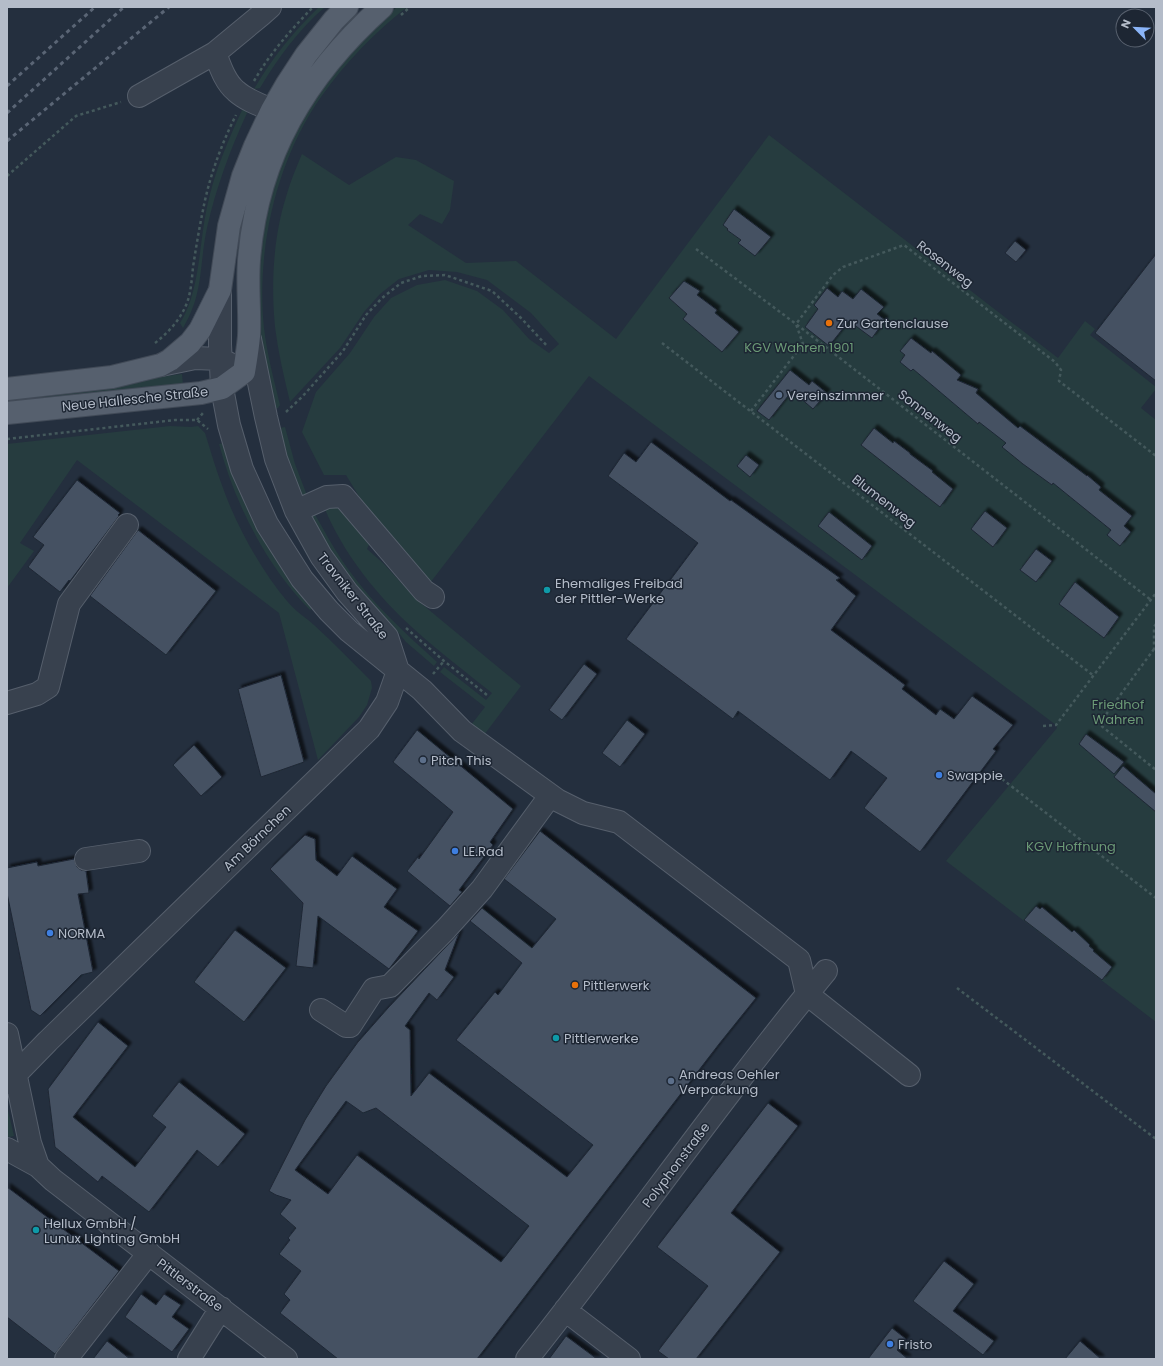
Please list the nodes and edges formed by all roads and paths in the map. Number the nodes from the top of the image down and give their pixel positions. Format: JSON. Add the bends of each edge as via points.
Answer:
{"nodes":[{"id":1,"x":270,"y":7,"type":"edge"},
{"id":2,"x":347,"y":7,"type":"edge"},
{"id":3,"x":410,"y":7,"type":"edge"},
{"id":4,"x":389,"y":13,"type":"edge"},
{"id":5,"x":215,"y":53,"type":"junction"},
{"id":6,"x":139,"y":96,"type":"joint"},
{"id":7,"x":272,"y":110,"type":"junction"},
{"id":8,"x":7,"y":176,"type":"edge"},
{"id":9,"x":696,"y":249,"type":"dead end"},
{"id":10,"x":220,"y":290,"type":"junction"},
{"id":11,"x":796,"y":324,"type":"junction"},
{"id":12,"x":249,"y":335,"type":"junction"},
{"id":13,"x":662,"y":343,"type":"dead end"},
{"id":14,"x":548,"y":347,"type":"dead end"},
{"id":15,"x":220,"y":359,"type":"junction"},
{"id":16,"x":161,"y":365,"type":"junction"},
{"id":17,"x":244,"y":372,"type":"junction"},
{"id":18,"x":222,"y":388,"type":"junction"},
{"id":19,"x":7,"y":389,"type":"edge"},
{"id":20,"x":261,"y":394,"type":"junction"},
{"id":21,"x":284,"y":405,"type":"dead end"},
{"id":22,"x":751,"y":411,"type":"junction"},
{"id":23,"x":285,"y":412,"type":"junction"},
{"id":24,"x":7,"y":413,"type":"edge"},
{"id":25,"x":288,"y":420,"type":"dead end"},
{"id":26,"x":210,"y":431,"type":"dead end"},
{"id":27,"x":7,"y":439,"type":"edge"},
{"id":28,"x":1156,"y":456,"type":"edge"},
{"id":29,"x":296,"y":511,"type":"junction"},
{"id":30,"x":127,"y":526,"type":"dead end"},
{"id":31,"x":1156,"y":593,"type":"edge"},
{"id":32,"x":433,"y":597,"type":"dead end"},
{"id":33,"x":1151,"y":600,"type":"junction"},
{"id":34,"x":1156,"y":624,"type":"edge"},
{"id":35,"x":405,"y":627,"type":"dead end"},
{"id":36,"x":1155,"y":651,"type":"edge"},
{"id":37,"x":398,"y":671,"type":"junction"},
{"id":38,"x":1094,"y":676,"type":"junction"},
{"id":39,"x":487,"y":695,"type":"dead end"},
{"id":40,"x":7,"y":703,"type":"edge"},
{"id":41,"x":1043,"y":726,"type":"dead end"},
{"id":42,"x":1156,"y":770,"type":"edge"},
{"id":43,"x":1002,"y":780,"type":"dead end"},
{"id":44,"x":550,"y":796,"type":"junction"},
{"id":45,"x":139,"y":851,"type":"dead end"},
{"id":46,"x":86,"y":859,"type":"dead end"},
{"id":47,"x":1156,"y":898,"type":"edge"},
{"id":48,"x":826,"y":971,"type":"dead end"},
{"id":49,"x":958,"y":988,"type":"dead end"},
{"id":50,"x":807,"y":994,"type":"junction"},
{"id":51,"x":321,"y":1010,"type":"dead end"},
{"id":52,"x":7,"y":1034,"type":"edge"},
{"id":53,"x":909,"y":1075,"type":"dead end"},
{"id":54,"x":11,"y":1078,"type":"edge"},
{"id":55,"x":1156,"y":1139,"type":"edge"},
{"id":56,"x":7,"y":1149,"type":"edge"},
{"id":57,"x":38,"y":1166,"type":"junction"},
{"id":58,"x":149,"y":1253,"type":"junction"},
{"id":59,"x":220,"y":1308,"type":"junction"},
{"id":60,"x":566,"y":1310,"type":"junction"},
{"id":61,"x":66,"y":1359,"type":"edge"},
{"id":62,"x":189,"y":1359,"type":"edge"},
{"id":63,"x":286,"y":1359,"type":"edge"},
{"id":64,"x":527,"y":1359,"type":"edge"},
{"id":65,"x":629,"y":1359,"type":"edge"}],
"edges":[{"from":1,"to":5,"type":"street"},
{"from":2,"to":7,"type":"main road","name":"Travniker Straße","via":[[306,55]]},
{"from":3,"to":4,"type":"path"},
{"from":4,"to":12,"type":"main road","name":"Travniker Straße","via":[[361,26],[337,51],[293,113],[272,158],[253,226],[249,260]]},
{"from":5,"to":6,"type":"street"},
{"from":5,"to":7,"type":"street","via":[[227,81],[235,91]]},
{"from":6,"to":8,"type":"path","via":[[76,116]]},
{"from":7,"to":10,"type":"main road","name":"Travniker Straße","via":[[255,146],[236,200],[224,253]]},
{"from":9,"to":11,"type":"path","name":"Sonnenweg"},
{"from":10,"to":15,"type":"street","name":"Travniker Straße"},
{"from":10,"to":16,"type":"main road","via":[[200,330],[190,343]]},
{"from":11,"to":22,"type":"path","via":[[803,344]]},
{"from":11,"to":28,"type":"path","name":"Rosenweg","via":[[833,275],[843,267],[904,245],[1055,362],[1061,370],[1060,381]]},
{"from":11,"to":33,"type":"path","name":"Sonnenweg"},
{"from":12,"to":17,"type":"main road"},
{"from":12,"to":20,"type":"street","name":"Travniker Straße"},
{"from":13,"to":22,"type":"path","name":"Blumenweg"},
{"from":14,"to":23,"type":"path","via":[[492,291],[445,275],[422,276],[401,283],[382,298],[366,315],[343,351]]},
{"from":15,"to":16,"type":"street","via":[[195,358]]},
{"from":15,"to":17,"type":"street"},
{"from":15,"to":18,"type":"street","name":"Travniker Straße"},
{"from":16,"to":19,"type":"main road","name":"Neue Hallesche Straße","via":[[112,376]]},
{"from":17,"to":18,"type":"main road","name":"Neue Hallesche Straße"},
{"from":17,"to":20,"type":"street"},
{"from":18,"to":24,"type":"main road","name":"Neue Hallesche Straße"},
{"from":18,"to":37,"type":"street","name":"Travniker Straße","via":[[242,470],[267,524],[302,579],[329,611]]},
{"from":20,"to":29,"type":"street","name":"Travniker Straße","via":[[276,459]]},
{"from":21,"to":23,"type":"path"},
{"from":22,"to":38,"type":"path","name":"Blumenweg"},
{"from":23,"to":25,"type":"path"},
{"from":26,"to":27,"type":"path","via":[[197,420],[175,420]]},
{"from":29,"to":32,"type":"street","via":[[327,497],[343,496],[424,591]]},
{"from":29,"to":37,"type":"street","name":"Travniker Straße","via":[[321,556],[347,592],[387,637]]},
{"from":30,"to":40,"type":"street","via":[[69,604],[48,687],[37,694]]},
{"from":31,"to":33,"type":"path"},
{"from":33,"to":38,"type":"path"},
{"from":34,"to":36,"type":"path"},
{"from":35,"to":39,"type":"path"},
{"from":36,"to":42,"type":"path","via":[[1098,724]]},
{"from":37,"to":44,"type":"street","via":[[422,690],[462,731]]},
{"from":37,"to":54,"type":"street","name":"Am Börnchen","via":[[388,702],[369,729]]},
{"from":38,"to":41,"type":"path","via":[[1056,725]]},
{"from":43,"to":47,"type":"path"},
{"from":44,"to":50,"type":"street","via":[[583,814],[619,822],[799,960]]},
{"from":44,"to":51,"type":"street","via":[[482,889],[446,930],[390,986],[374,989],[350,1026]]},
{"from":45,"to":46,"type":"street"},
{"from":48,"to":50,"type":"street","name":"Polyphonstraße"},
{"from":49,"to":55,"type":"path"},
{"from":50,"to":53,"type":"street"},
{"from":50,"to":60,"type":"street","name":"Polyphonstraße"},
{"from":52,"to":54,"type":"street","name":"Pittlerstraße"},
{"from":54,"to":57,"type":"street","name":"Pittlerstraße"},
{"from":56,"to":57,"type":"street","name":"Pittlerstraße"},
{"from":57,"to":58,"type":"street","name":"Pittlerstraße"},
{"from":58,"to":59,"type":"street","name":"Pittlerstraße"},
{"from":58,"to":61,"type":"street"},
{"from":59,"to":62,"type":"street"},
{"from":59,"to":63,"type":"street","name":"Pittlerstraße"},
{"from":60,"to":64,"type":"street","name":"Polyphonstraße"},
{"from":60,"to":65,"type":"street"}]}
